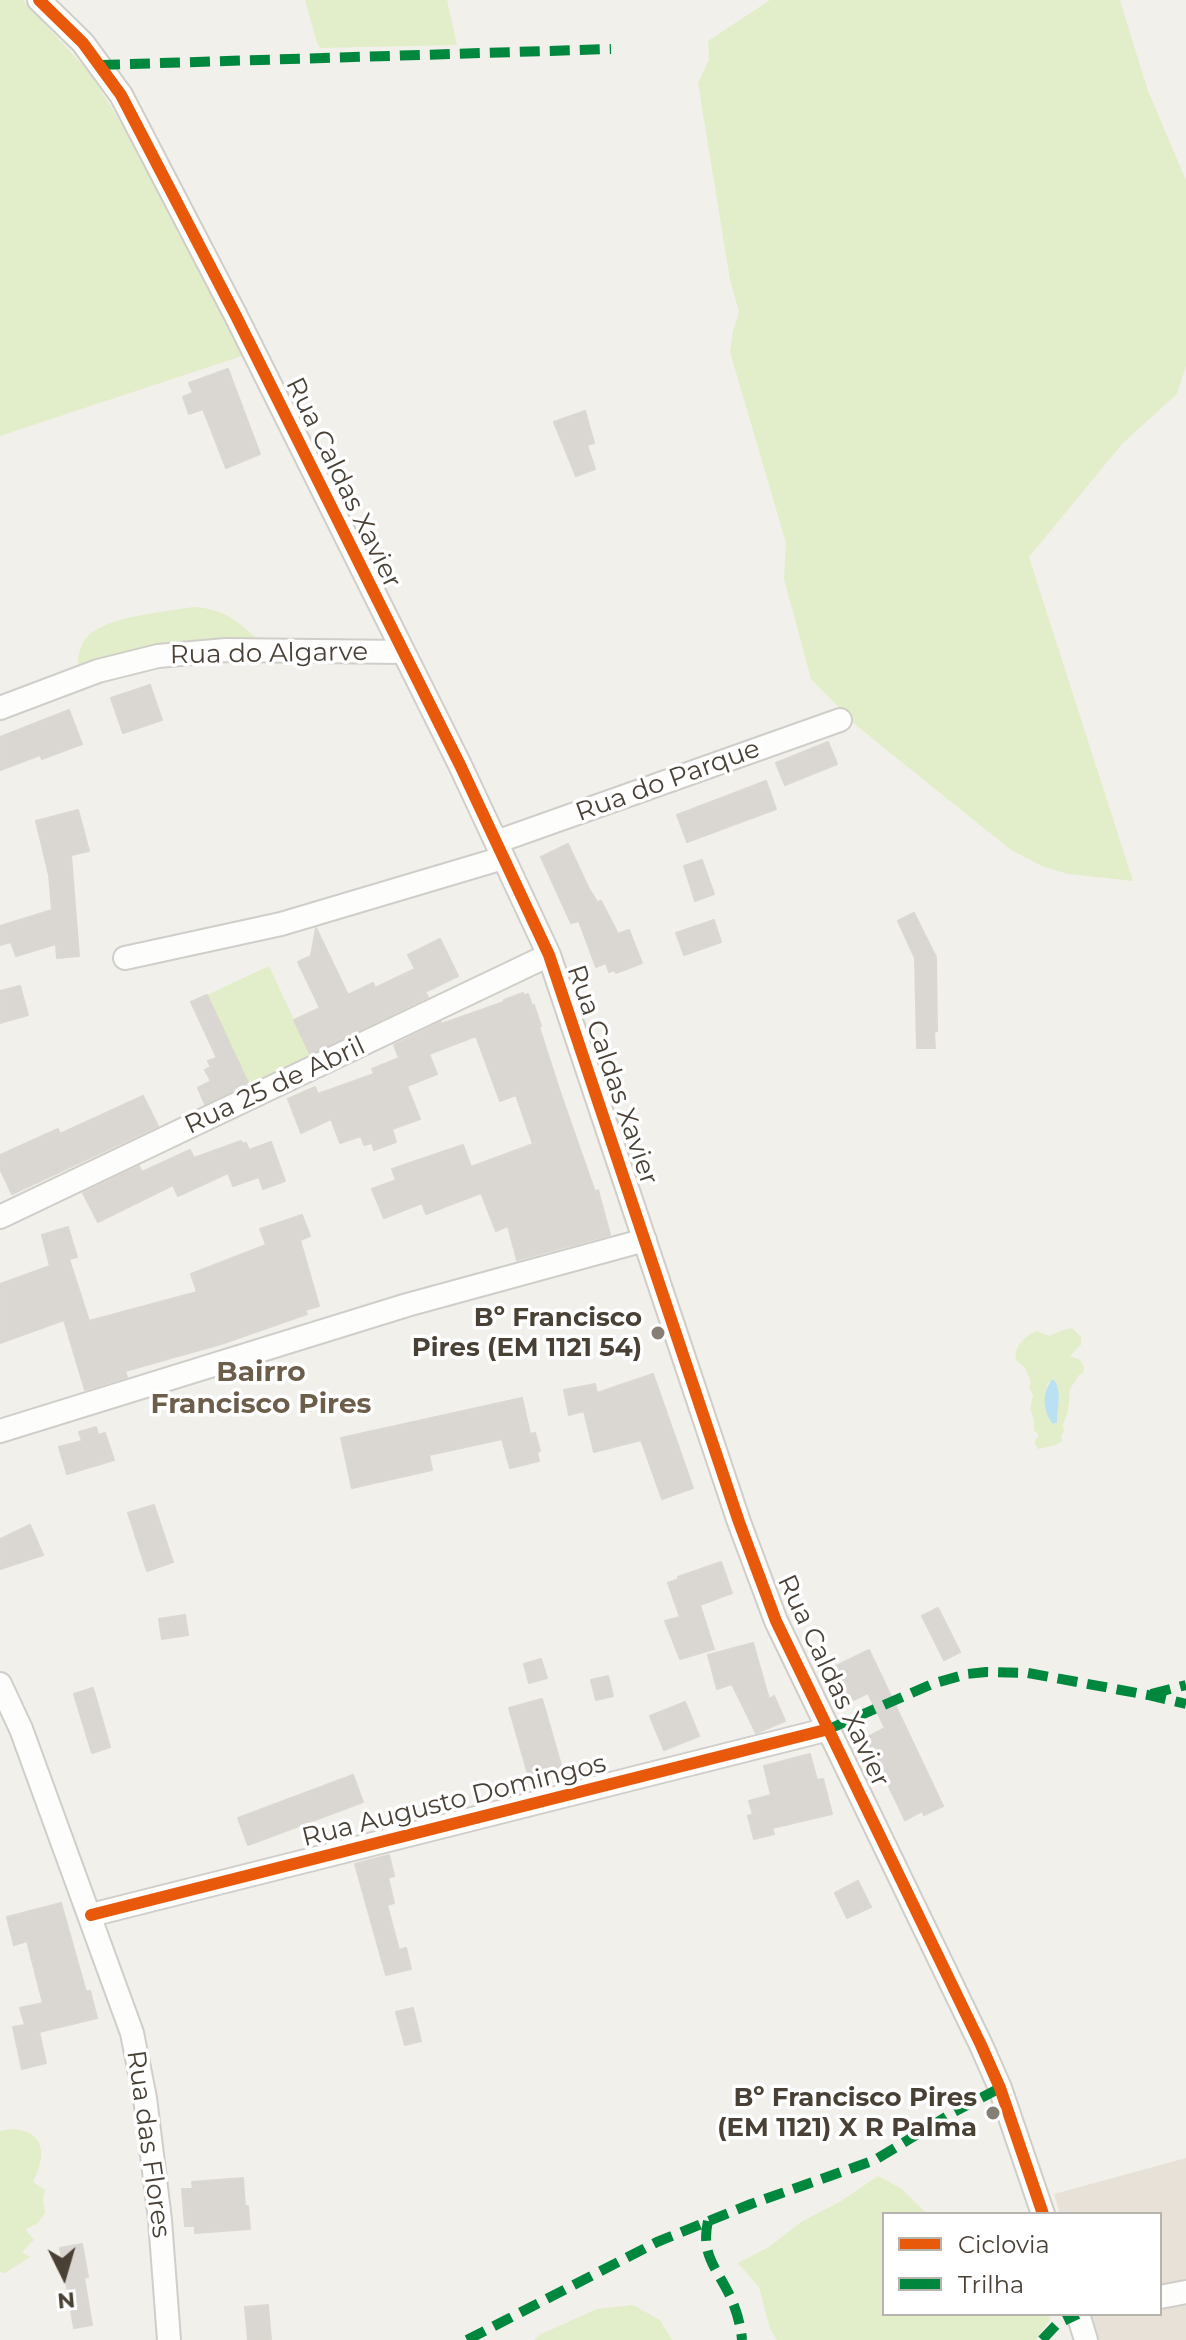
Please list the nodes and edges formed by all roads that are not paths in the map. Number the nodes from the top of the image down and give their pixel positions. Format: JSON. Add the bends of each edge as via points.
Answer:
{"nodes":[{"id":1,"x":39,"y":0,"type":"edge"},
{"id":2,"x":403,"y":652,"type":"junction"},
{"id":3,"x":0,"y":708,"type":"edge"},
{"id":4,"x":840,"y":720,"type":"dead end"},
{"id":5,"x":500,"y":850,"type":"junction"},
{"id":6,"x":549,"y":955,"type":"junction"},
{"id":7,"x":125,"y":958,"type":"dead end"},
{"id":8,"x":0,"y":1217,"type":"edge"},
{"id":9,"x":645,"y":1240,"type":"junction"},
{"id":10,"x":0,"y":1431,"type":"edge"},
{"id":11,"x":0,"y":1684,"type":"edge"},
{"id":12,"x":829,"y":1729,"type":"junction"},
{"id":13,"x":91,"y":1915,"type":"junction"},
{"id":14,"x":1042,"y":2212,"type":"edge"},
{"id":15,"x":1186,"y":2292,"type":"edge"},
{"id":16,"x":1162,"y":2297,"type":"edge"},
{"id":17,"x":1079,"y":2316,"type":"edge"},
{"id":18,"x":169,"y":2340,"type":"edge"},
{"id":19,"x":1086,"y":2340,"type":"edge"}],
"edges":[{"from":1,"to":2,"type":"street","name":"Rua Caldas Xavier","via":[[83,43],[121,95]]},
{"from":2,"to":3,"type":"street","name":"Rua do Algarve","via":[[226,650],[158,656],[98,671]]},
{"from":2,"to":5,"type":"street","name":"Rua Caldas Xavier"},
{"from":4,"to":5,"type":"street","name":"Rua do Parque"},
{"from":5,"to":6,"type":"street","name":"Rua Caldas Xavier"},
{"from":5,"to":7,"type":"street","name":"Rua do Parque","via":[[281,924]]},
{"from":6,"to":8,"type":"street","name":"Rua 25 de Abril"},
{"from":6,"to":9,"type":"street","name":"Rua Caldas Xavier"},
{"from":9,"to":10,"type":"street","via":[[407,1305]]},
{"from":9,"to":12,"type":"street","name":"Rua Caldas Xavier","via":[[739,1522],[771,1606]]},
{"from":11,"to":13,"type":"street","name":"Rua das Flores"},
{"from":12,"to":13,"type":"street","name":"Rua Augusto Domingos"},
{"from":12,"to":14,"type":"street","name":"Rua Caldas Xavier","via":[[981,2045]]},
{"from":13,"to":18,"type":"street","name":"Rua das Flores","via":[[132,2033],[145,2098]]},
{"from":15,"to":16,"type":"street"},
{"from":17,"to":19,"type":"street"}]}
